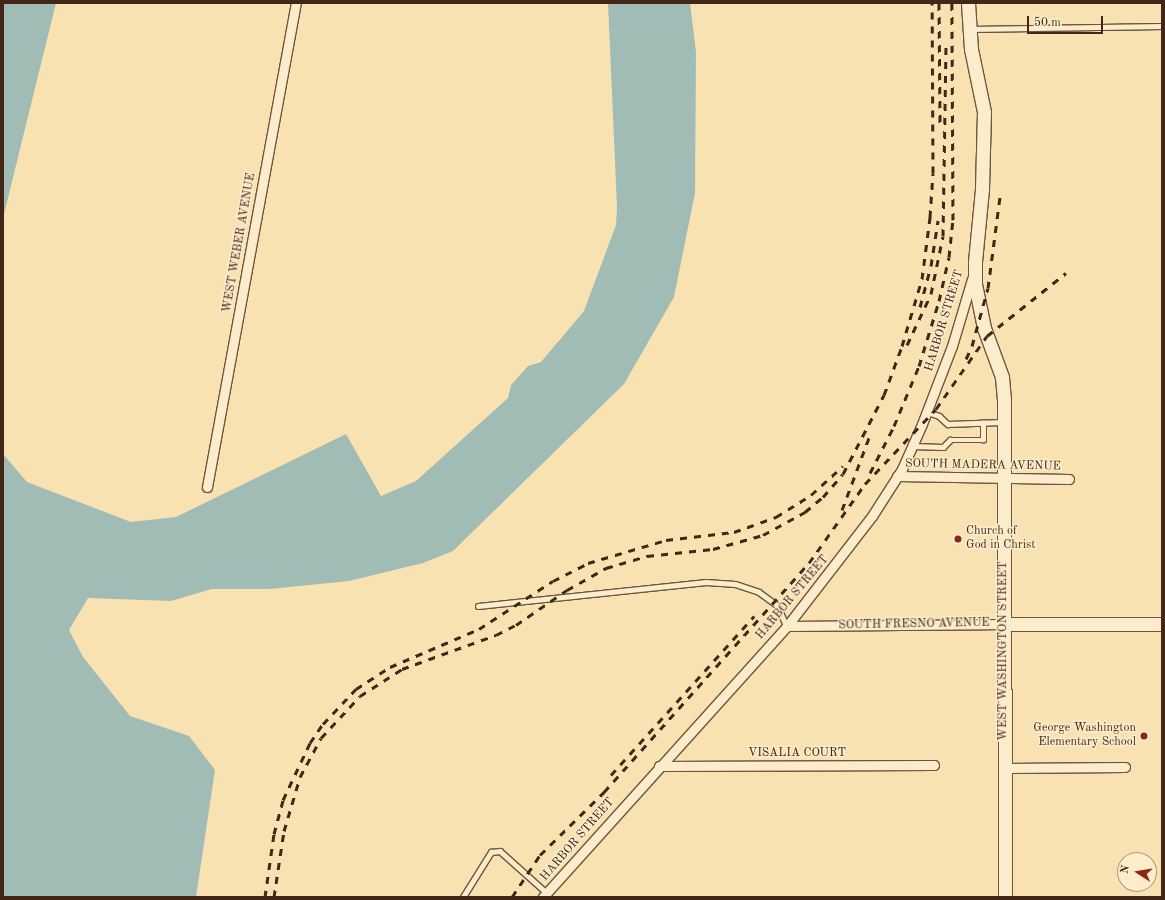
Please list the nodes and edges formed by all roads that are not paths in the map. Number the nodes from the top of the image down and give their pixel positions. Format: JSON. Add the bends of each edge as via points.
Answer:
{"nodes":[{"id":1,"x":296,"y":3,"type":"edge"},
{"id":2,"x":968,"y":3,"type":"edge"},
{"id":3,"x":1162,"y":26,"type":"edge"},
{"id":4,"x":970,"y":29,"type":"junction"},
{"id":5,"x":975,"y":262,"type":"junction"},
{"id":6,"x":927,"y":412,"type":"junction"},
{"id":7,"x":1004,"y":422,"type":"junction"},
{"id":8,"x":983,"y":423,"type":"junction"},
{"id":9,"x":913,"y":446,"type":"junction"},
{"id":10,"x":897,"y":476,"type":"junction"},
{"id":11,"x":1004,"y":479,"type":"junction"},
{"id":12,"x":1069,"y":479,"type":"dead end"},
{"id":13,"x":207,"y":487,"type":"dead end"},
{"id":14,"x":478,"y":606,"type":"dead end"},
{"id":15,"x":1003,"y":624,"type":"junction"},
{"id":16,"x":1162,"y":624,"type":"edge"},
{"id":17,"x":787,"y":626,"type":"junction"},
{"id":18,"x":934,"y":765,"type":"dead end"},
{"id":19,"x":659,"y":766,"type":"junction"},
{"id":20,"x":1126,"y":767,"type":"dead end"},
{"id":21,"x":1004,"y":768,"type":"junction"},
{"id":22,"x":548,"y":896,"type":"edge"},
{"id":23,"x":463,"y":897,"type":"edge"},
{"id":24,"x":1005,"y":897,"type":"edge"}],
"edges":[{"from":1,"to":13,"type":"street","name":"WEST WEBER AVENUE"},
{"from":2,"to":4,"type":"street","name":"WEST WASHINGTON STREET"},
{"from":3,"to":4,"type":"lane"},
{"from":4,"to":5,"type":"street","name":"WEST WASHINGTON STREET","via":[[984,118],[982,189]]},
{"from":5,"to":6,"type":"street","name":"HARBOR STREET","via":[[961,318]]},
{"from":5,"to":7,"type":"street","name":"WEST WASHINGTON STREET","via":[[978,306],[1002,377]]},
{"from":6,"to":8,"type":"lane","via":[[939,416],[948,424]]},
{"from":6,"to":9,"type":"street","name":"HARBOR STREET"},
{"from":7,"to":8,"type":"lane"},
{"from":7,"to":11,"type":"street","name":"WEST WASHINGTON STREET"},
{"from":8,"to":9,"type":"lane","via":[[983,440],[950,440],[944,447]]},
{"from":9,"to":10,"type":"street","name":"HARBOR STREET"},
{"from":10,"to":11,"type":"street","name":"SOUTH MADERA AVENUE"},
{"from":10,"to":17,"type":"street","name":"HARBOR STREET","via":[[872,516]]},
{"from":11,"to":12,"type":"street","name":"SOUTH MADERA AVENUE"},
{"from":11,"to":15,"type":"street","name":"WEST WASHINGTON STREET"},
{"from":14,"to":17,"type":"lane","via":[[706,582],[735,584],[759,592],[777,605]]},
{"from":15,"to":16,"type":"street","name":"SOUTH FRESNO AVENUE"},
{"from":15,"to":17,"type":"street","name":"SOUTH FRESNO AVENUE"},
{"from":15,"to":21,"type":"street","name":"WEST WASHINGTON STREET"},
{"from":17,"to":19,"type":"street","name":"HARBOR STREET"},
{"from":18,"to":19,"type":"street","name":"VISALIA COURT"},
{"from":19,"to":22,"type":"street","name":"HARBOR STREET"},
{"from":20,"to":21,"type":"street"},
{"from":21,"to":24,"type":"street","name":"WEST WASHINGTON STREET"},
{"from":22,"to":23,"type":"lane","via":[[500,852],[491,852]]}]}
